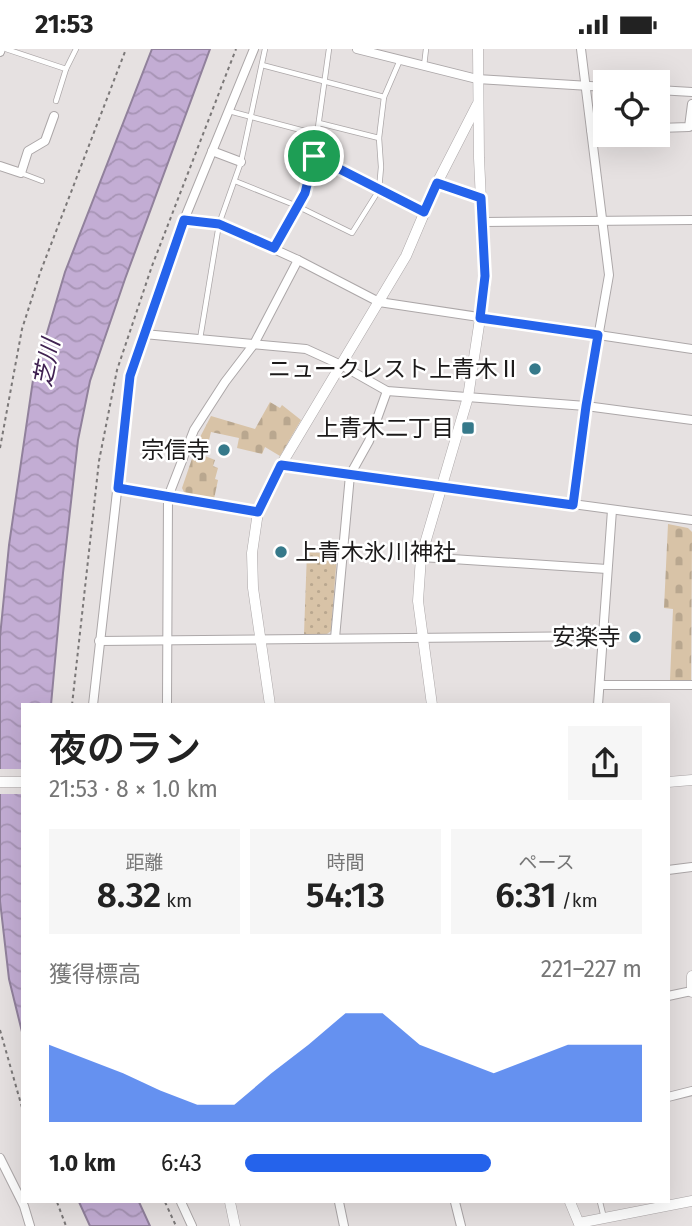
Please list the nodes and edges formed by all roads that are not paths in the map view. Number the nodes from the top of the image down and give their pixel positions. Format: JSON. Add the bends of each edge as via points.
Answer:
{"nodes":[{"id":1,"x":76,"y":49,"type":"edge"},
{"id":2,"x":254,"y":49,"type":"edge"},
{"id":3,"x":265,"y":49,"type":"edge"},
{"id":4,"x":328,"y":49,"type":"edge"},
{"id":5,"x":357,"y":49,"type":"edge"},
{"id":6,"x":426,"y":49,"type":"edge"},
{"id":7,"x":478,"y":49,"type":"edge"},
{"id":8,"x":581,"y":49,"type":"edge"},
{"id":9,"x":2,"y":50,"type":"edge"},
{"id":10,"x":383,"y":52,"type":"edge"},
{"id":11,"x":400,"y":60,"type":"junction"},
{"id":12,"x":262,"y":65,"type":"junction"},
{"id":13,"x":424,"y":66,"type":"junction"},
{"id":14,"x":66,"y":69,"type":"junction"},
{"id":15,"x":477,"y":79,"type":"junction"},
{"id":16,"x":324,"y":80,"type":"junction"},
{"id":17,"x":586,"y":85,"type":"junction"},
{"id":18,"x":593,"y":86,"type":"edge"},
{"id":19,"x":670,"y":91,"type":"edge"},
{"id":20,"x":692,"y":92,"type":"edge"},
{"id":21,"x":384,"y":97,"type":"junction"},
{"id":22,"x":56,"y":101,"type":"dead end"},
{"id":23,"x":478,"y":103,"type":"junction"},
{"id":24,"x":692,"y":104,"type":"edge"},
{"id":25,"x":229,"y":111,"type":"junction"},
{"id":26,"x":54,"y":116,"type":"dead end"},
{"id":27,"x":250,"y":117,"type":"junction"},
{"id":28,"x":318,"y":123,"type":"junction"},
{"id":29,"x":670,"y":128,"type":"edge"},
{"id":30,"x":591,"y":130,"type":"joint"},
{"id":31,"x":316,"y":134,"type":"junction"},
{"id":32,"x":379,"y":138,"type":"junction"},
{"id":33,"x":212,"y":151,"type":"junction"},
{"id":34,"x":314,"y":156,"type":"junction"},
{"id":35,"x":241,"y":162,"type":"junction"},
{"id":36,"x":0,"y":166,"type":"edge"},
{"id":37,"x":21,"y":173,"type":"junction"},
{"id":38,"x":42,"y":181,"type":"dead end"},
{"id":39,"x":235,"y":181,"type":"junction"},
{"id":40,"x":437,"y":183,"type":"junction"},
{"id":41,"x":379,"y":190,"type":"junction"},
{"id":42,"x":481,"y":198,"type":"junction"},
{"id":43,"x":297,"y":207,"type":"junction"},
{"id":44,"x":424,"y":212,"type":"junction"},
{"id":45,"x":184,"y":220,"type":"junction"},
{"id":46,"x":692,"y":220,"type":"edge"},
{"id":47,"x":602,"y":221,"type":"junction"},
{"id":48,"x":482,"y":222,"type":"junction"},
{"id":49,"x":219,"y":224,"type":"junction"},
{"id":50,"x":274,"y":248,"type":"junction"},
{"id":51,"x":298,"y":260,"type":"junction"},
{"id":52,"x":379,"y":302,"type":"junction"},
{"id":53,"x":480,"y":318,"type":"junction"},
{"id":54,"x":144,"y":334,"type":"junction"},
{"id":55,"x":598,"y":335,"type":"junction"},
{"id":56,"x":200,"y":339,"type":"junction"},
{"id":57,"x":254,"y":344,"type":"junction"},
{"id":58,"x":692,"y":349,"type":"edge"},
{"id":59,"x":341,"y":365,"type":"junction"},
{"id":60,"x":387,"y":391,"type":"junction"},
{"id":61,"x":468,"y":397,"type":"junction"},
{"id":62,"x":586,"y":406,"type":"junction"},
{"id":63,"x":692,"y":420,"type":"edge"},
{"id":64,"x":281,"y":465,"type":"junction"},
{"id":65,"x":350,"y":475,"type":"junction"},
{"id":66,"x":441,"y":487,"type":"junction"},
{"id":67,"x":118,"y":488,"type":"junction"},
{"id":68,"x":168,"y":497,"type":"junction"},
{"id":69,"x":573,"y":505,"type":"junction"},
{"id":70,"x":612,"y":510,"type":"junction"},
{"id":71,"x":258,"y":512,"type":"junction"},
{"id":72,"x":692,"y":520,"type":"edge"},
{"id":73,"x":421,"y":557,"type":"junction"},
{"id":74,"x":607,"y":569,"type":"junction"},
{"id":75,"x":602,"y":636,"type":"junction"},
{"id":76,"x":334,"y":638,"type":"junction"},
{"id":77,"x":421,"y":638,"type":"junction"},
{"id":78,"x":261,"y":639,"type":"junction"},
{"id":79,"x":99,"y":641,"type":"junction"},
{"id":80,"x":167,"y":641,"type":"junction"},
{"id":81,"x":600,"y":685,"type":"junction"},
{"id":82,"x":692,"y":685,"type":"edge"},
{"id":83,"x":93,"y":703,"type":"edge"},
{"id":84,"x":166,"y":703,"type":"edge"},
{"id":85,"x":270,"y":703,"type":"edge"},
{"id":86,"x":432,"y":703,"type":"edge"},
{"id":87,"x":598,"y":703,"type":"edge"},
{"id":88,"x":692,"y":780,"type":"edge"},
{"id":89,"x":0,"y":782,"type":"edge"},
{"id":90,"x":21,"y":782,"type":"edge"},
{"id":91,"x":670,"y":782,"type":"edge"},
{"id":92,"x":692,"y":867,"type":"edge"},
{"id":93,"x":670,"y":870,"type":"edge"},
{"id":94,"x":692,"y":976,"type":"edge"},
{"id":95,"x":692,"y":991,"type":"edge"},
{"id":96,"x":670,"y":996,"type":"edge"},
{"id":97,"x":692,"y":1091,"type":"edge"},
{"id":98,"x":670,"y":1096,"type":"edge"},
{"id":99,"x":0,"y":1158,"type":"edge"},
{"id":100,"x":21,"y":1200,"type":"edge"},
{"id":101,"x":692,"y":1201,"type":"edge"},
{"id":102,"x":22,"y":1203,"type":"edge"},
{"id":103,"x":181,"y":1203,"type":"edge"},
{"id":104,"x":230,"y":1203,"type":"edge"},
{"id":105,"x":339,"y":1203,"type":"edge"},
{"id":106,"x":455,"y":1203,"type":"edge"},
{"id":107,"x":570,"y":1203,"type":"edge"},
{"id":108,"x":600,"y":1203,"type":"edge"},
{"id":109,"x":604,"y":1219,"type":"junction"},
{"id":110,"x":577,"y":1225,"type":"edge"},
{"id":111,"x":30,"y":1226,"type":"edge"},
{"id":112,"x":192,"y":1226,"type":"edge"},
{"id":113,"x":235,"y":1226,"type":"edge"},
{"id":114,"x":344,"y":1226,"type":"edge"},
{"id":115,"x":461,"y":1226,"type":"edge"}],
"edges":[{"from":1,"to":14,"type":"lane"},
{"from":2,"to":25,"type":"street"},
{"from":3,"to":12,"type":"lane"},
{"from":4,"to":16,"type":"lane"},
{"from":5,"to":10,"type":"street"},
{"from":6,"to":13,"type":"lane"},
{"from":7,"to":15,"type":"street"},
{"from":8,"to":17,"type":"street"},
{"from":9,"to":14,"type":"lane"},
{"from":10,"to":11,"type":"street"},
{"from":11,"to":13,"type":"street"},
{"from":11,"to":21,"type":"lane"},
{"from":12,"to":16,"type":"lane"},
{"from":12,"to":27,"type":"lane"},
{"from":13,"to":15,"type":"street"},
{"from":14,"to":22,"type":"lane"},
{"from":15,"to":17,"type":"street"},
{"from":15,"to":23,"type":"street"},
{"from":16,"to":21,"type":"lane"},
{"from":16,"to":28,"type":"lane"},
{"from":17,"to":18,"type":"street"},
{"from":17,"to":30,"type":"street"},
{"from":19,"to":20,"type":"street"},
{"from":21,"to":32,"type":"lane"},
{"from":23,"to":40,"type":"street"},
{"from":23,"to":42,"type":"street"},
{"from":24,"to":29,"type":"street","via":[[689,127]]},
{"from":25,"to":27,"type":"lane"},
{"from":25,"to":33,"type":"street"},
{"from":26,"to":37,"type":"street","via":[[45,141],[29,151]]},
{"from":27,"to":31,"type":"lane"},
{"from":27,"to":35,"type":"lane"},
{"from":28,"to":31,"type":"lane"},
{"from":28,"to":32,"type":"lane"},
{"from":30,"to":47,"type":"street"},
{"from":31,"to":34,"type":"lane"},
{"from":32,"to":41,"type":"lane"},
{"from":33,"to":35,"type":"street"},
{"from":33,"to":45,"type":"street"},
{"from":34,"to":41,"type":"lane"},
{"from":34,"to":43,"type":"lane"},
{"from":35,"to":39,"type":"lane"},
{"from":36,"to":37,"type":"street"},
{"from":37,"to":38,"type":"lane"},
{"from":39,"to":43,"type":"lane"},
{"from":39,"to":49,"type":"lane"},
{"from":40,"to":42,"type":"street"},
{"from":40,"to":44,"type":"street"},
{"from":41,"to":43,"type":"lane","via":[[352,233]]},
{"from":41,"to":44,"type":"lane"},
{"from":42,"to":48,"type":"street"},
{"from":43,"to":50,"type":"lane"},
{"from":44,"to":52,"type":"street","via":[[406,256]]},
{"from":45,"to":49,"type":"street"},
{"from":45,"to":54,"type":"street"},
{"from":46,"to":47,"type":"street"},
{"from":47,"to":48,"type":"street"},
{"from":47,"to":55,"type":"street","via":[[609,275]]},
{"from":48,"to":53,"type":"street","via":[[485,286]]},
{"from":49,"to":50,"type":"street"},
{"from":49,"to":56,"type":"lane"},
{"from":50,"to":51,"type":"street"},
{"from":51,"to":52,"type":"street"},
{"from":51,"to":57,"type":"street"},
{"from":52,"to":53,"type":"street"},
{"from":52,"to":59,"type":"street"},
{"from":53,"to":55,"type":"street"},
{"from":53,"to":61,"type":"street"},
{"from":54,"to":56,"type":"street"},
{"from":54,"to":67,"type":"street","via":[[130,376]]},
{"from":55,"to":58,"type":"street"},
{"from":55,"to":62,"type":"street"},
{"from":56,"to":57,"type":"street"},
{"from":57,"to":59,"type":"street","via":[[306,349]]},
{"from":57,"to":68,"type":"street","via":[[194,430]]},
{"from":59,"to":60,"type":"street"},
{"from":59,"to":64,"type":"street"},
{"from":60,"to":61,"type":"street"},
{"from":60,"to":65,"type":"street","via":[[369,441]]},
{"from":61,"to":62,"type":"street"},
{"from":61,"to":66,"type":"street"},
{"from":62,"to":63,"type":"street"},
{"from":62,"to":69,"type":"street"},
{"from":64,"to":65,"type":"street"},
{"from":64,"to":71,"type":"street"},
{"from":65,"to":66,"type":"street"},
{"from":65,"to":76,"type":"street"},
{"from":66,"to":69,"type":"street"},
{"from":66,"to":73,"type":"street"},
{"from":67,"to":68,"type":"street"},
{"from":67,"to":79,"type":"street"},
{"from":68,"to":71,"type":"street"},
{"from":68,"to":80,"type":"street"},
{"from":69,"to":70,"type":"street"},
{"from":70,"to":72,"type":"street"},
{"from":70,"to":74,"type":"street"},
{"from":71,"to":78,"type":"street","via":[[251,553]]},
{"from":73,"to":74,"type":"street"},
{"from":73,"to":77,"type":"street"},
{"from":74,"to":75,"type":"street"},
{"from":75,"to":77,"type":"street"},
{"from":75,"to":81,"type":"street"},
{"from":76,"to":77,"type":"street"},
{"from":76,"to":78,"type":"street"},
{"from":77,"to":86,"type":"street"},
{"from":78,"to":80,"type":"street"},
{"from":78,"to":85,"type":"street"},
{"from":79,"to":80,"type":"street"},
{"from":79,"to":83,"type":"street"},
{"from":80,"to":84,"type":"street"},
{"from":81,"to":82,"type":"street"},
{"from":81,"to":87,"type":"street"},
{"from":88,"to":91,"type":"street"},
{"from":89,"to":90,"type":"street"},
{"from":92,"to":93,"type":"street"},
{"from":94,"to":95,"type":"street"},
{"from":95,"to":96,"type":"street"},
{"from":97,"to":98,"type":"street"},
{"from":99,"to":100,"type":"street"},
{"from":101,"to":109,"type":"street"},
{"from":102,"to":111,"type":"street"},
{"from":103,"to":112,"type":"street"},
{"from":104,"to":113,"type":"street"},
{"from":105,"to":114,"type":"street"},
{"from":106,"to":115,"type":"street"},
{"from":107,"to":110,"type":"street"},
{"from":108,"to":109,"type":"lane"},
{"from":109,"to":110,"type":"street"}]}
